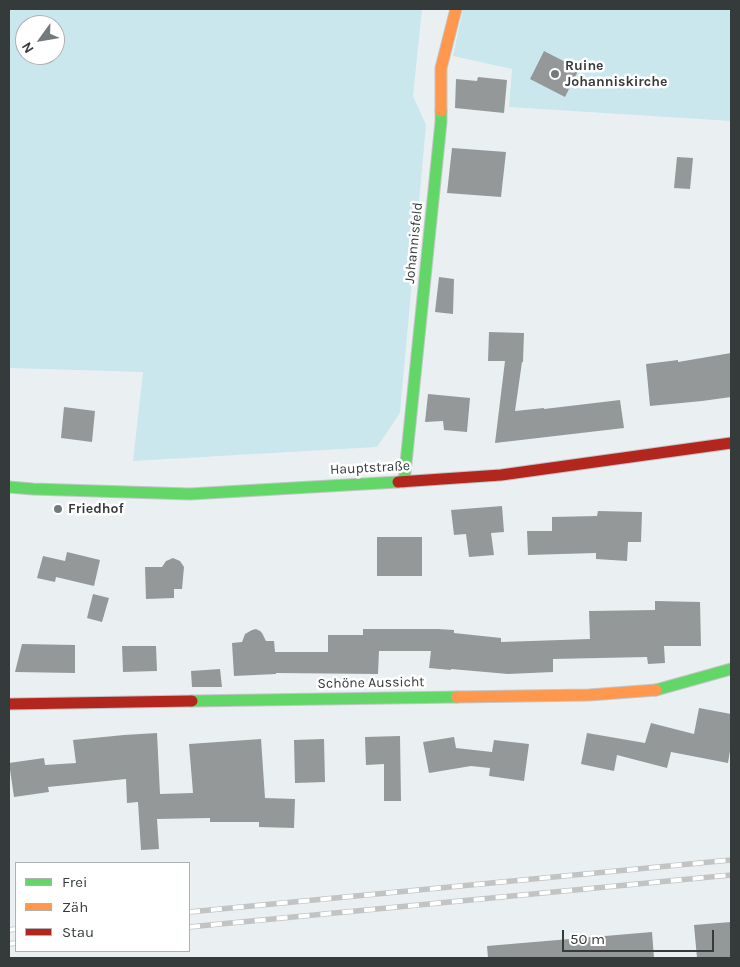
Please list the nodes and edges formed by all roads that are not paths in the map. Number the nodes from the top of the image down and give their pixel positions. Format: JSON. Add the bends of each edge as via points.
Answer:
{"nodes":[{"id":1,"x":456,"y":9,"type":"edge"},
{"id":2,"x":731,"y":443,"type":"edge"},
{"id":3,"x":404,"y":482,"type":"junction"},
{"id":4,"x":9,"y":487,"type":"edge"},
{"id":5,"x":731,"y":669,"type":"edge"},
{"id":6,"x":9,"y":704,"type":"edge"}],
"edges":[{"from":1,"to":3,"type":"street","name":"Johannisfeld","via":[[442,68],[441,122]]},
{"from":2,"to":3,"type":"street","name":"Hauptstraße","via":[[501,475]]},
{"from":3,"to":4,"type":"street","name":"Hauptstraße","via":[[190,494]]},
{"from":5,"to":6,"type":"street","name":"Schöne Aussicht","via":[[652,691],[589,695]]}]}
